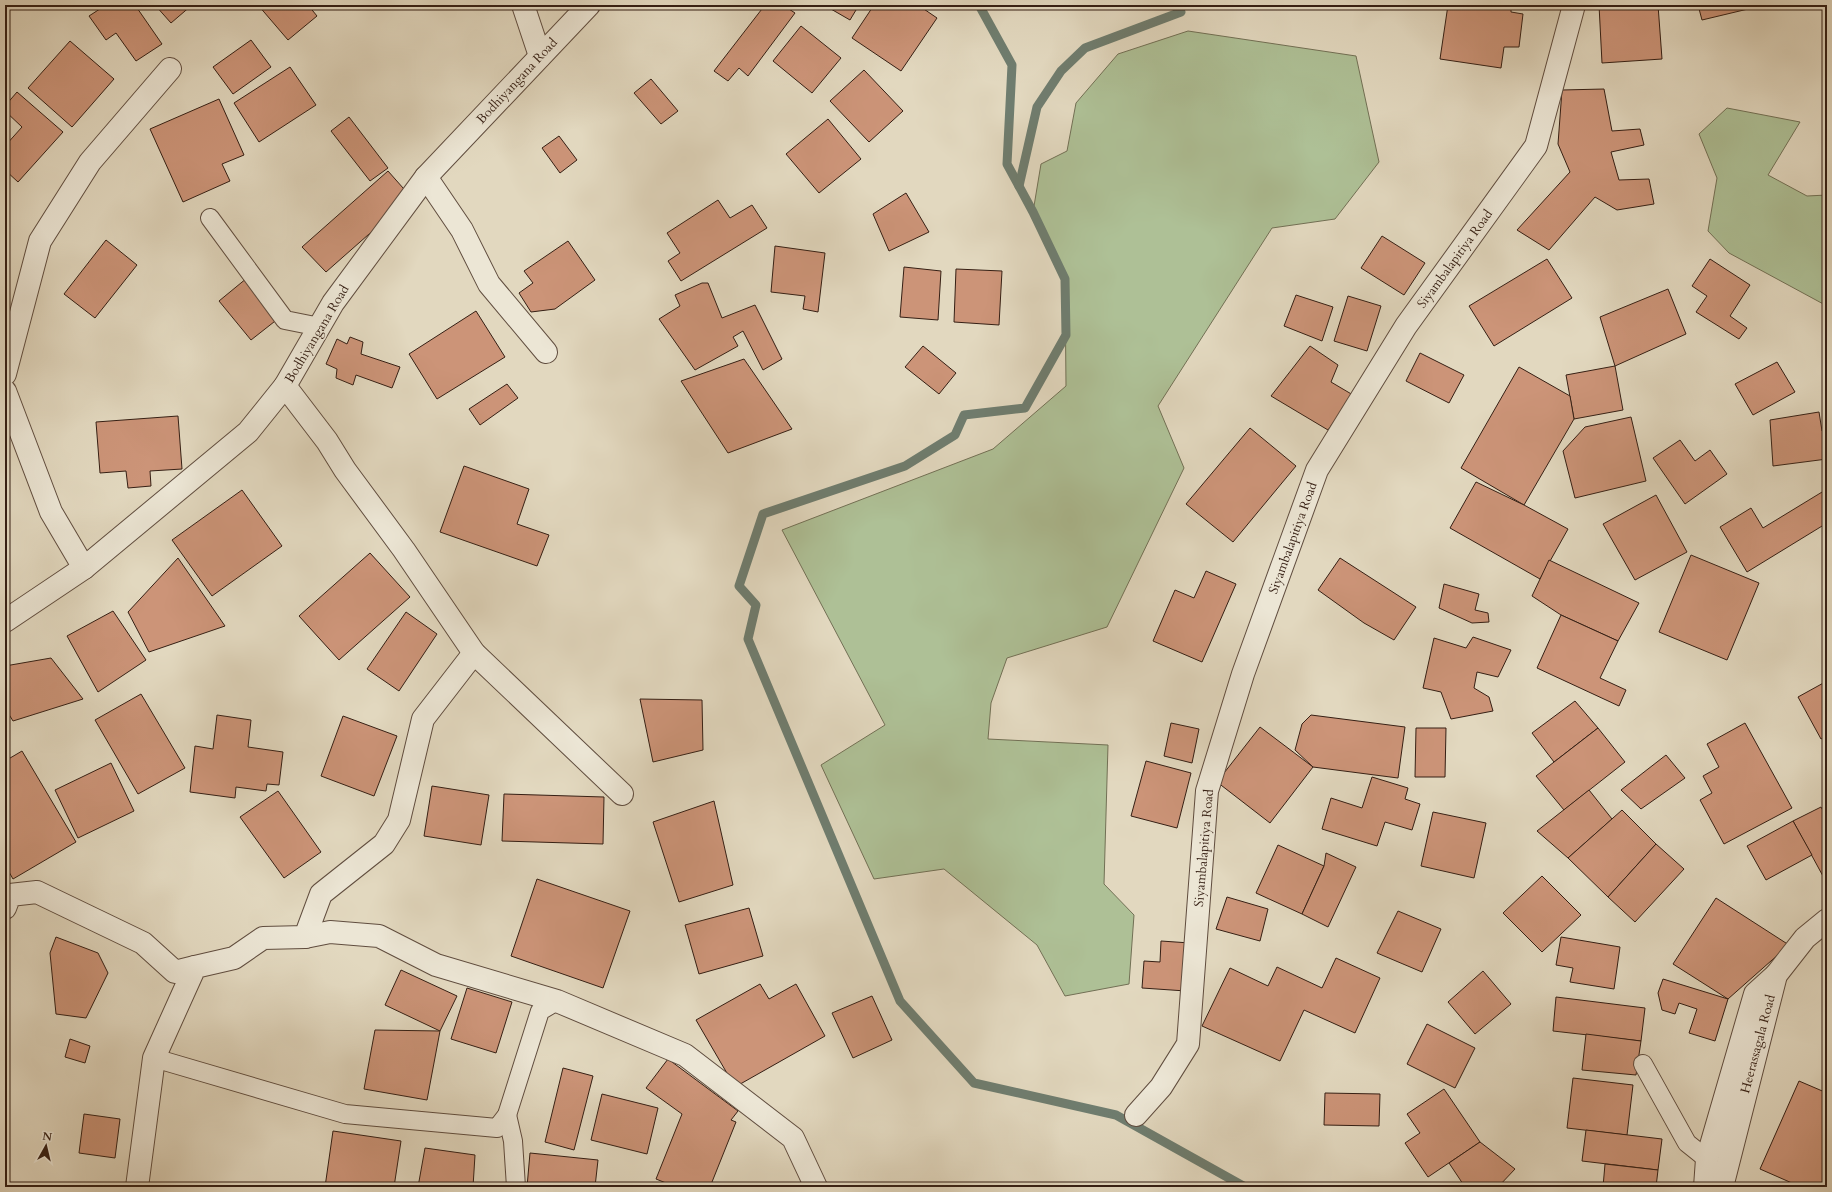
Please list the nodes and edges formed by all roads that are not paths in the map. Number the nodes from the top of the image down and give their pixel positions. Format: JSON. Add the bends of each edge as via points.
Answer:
{"nodes":[{"id":1,"x":523,"y":5,"type":"edge"},
{"id":2,"x":589,"y":5,"type":"edge"},
{"id":3,"x":1574,"y":5,"type":"edge"},
{"id":4,"x":540,"y":56,"type":"junction"},
{"id":5,"x":170,"y":69,"type":"dead end"},
{"id":6,"x":426,"y":177,"type":"junction"},
{"id":7,"x":210,"y":218,"type":"dead end"},
{"id":8,"x":320,"y":327,"type":"junction"},
{"id":9,"x":546,"y":352,"type":"dead end"},
{"id":10,"x":5,"y":374,"type":"edge"},
{"id":11,"x":285,"y":386,"type":"junction"},
{"id":12,"x":5,"y":391,"type":"edge"},
{"id":13,"x":84,"y":568,"type":"junction"},
{"id":14,"x":5,"y":621,"type":"edge"},
{"id":15,"x":474,"y":653,"type":"junction"},
{"id":16,"x":622,"y":794,"type":"dead end"},
{"id":17,"x":5,"y":908,"type":"edge"},
{"id":18,"x":1827,"y":920,"type":"edge"},
{"id":19,"x":305,"y":937,"type":"junction"},
{"id":20,"x":195,"y":967,"type":"junction"},
{"id":21,"x":1776,"y":975,"type":"junction"},
{"id":22,"x":557,"y":1001,"type":"junction"},
{"id":23,"x":154,"y":1058,"type":"junction"},
{"id":24,"x":1643,"y":1064,"type":"dead end"},
{"id":25,"x":507,"y":1115,"type":"junction"},
{"id":26,"x":1136,"y":1115,"type":"dead end"},
{"id":27,"x":1707,"y":1159,"type":"junction"},
{"id":28,"x":137,"y":1187,"type":"edge"},
{"id":29,"x":516,"y":1187,"type":"edge"},
{"id":30,"x":816,"y":1187,"type":"edge"},
{"id":31,"x":1705,"y":1187,"type":"edge"},
{"id":32,"x":1722,"y":1187,"type":"edge"}],
"edges":[{"from":1,"to":4,"type":"street"},
{"from":2,"to":4,"type":"street","name":"Bodhiyangana Road"},
{"from":3,"to":26,"type":"street","name":"Siyambalapitiya Road","via":[[1536,146],[1406,326],[1317,470],[1243,674],[1207,791],[1188,1044],[1161,1087]]},
{"from":4,"to":6,"type":"street","name":"Bodhiyangana Road"},
{"from":5,"to":10,"type":"street","via":[[90,162],[40,241]]},
{"from":6,"to":8,"type":"street","name":"Bodhiyangana Road","via":[[333,303]]},
{"from":6,"to":9,"type":"street","via":[[462,230],[489,284]]},
{"from":7,"to":8,"type":"lane","via":[[285,320]]},
{"from":8,"to":11,"type":"street","name":"Bodhiyangana Road"},
{"from":11,"to":13,"type":"street","name":"Bodhiyangana Road","via":[[248,432]]},
{"from":11,"to":15,"type":"street","via":[[327,441]]},
{"from":12,"to":13,"type":"street","via":[[51,512]]},
{"from":13,"to":14,"type":"street","name":"Bodhiyangana Road"},
{"from":15,"to":16,"type":"street"},
{"from":15,"to":19,"type":"street","via":[[423,719],[399,820],[384,844],[321,894]]},
{"from":17,"to":20,"type":"street","via":[[10,895],[37,892],[143,943],[175,972]]},
{"from":18,"to":21,"type":"street","name":"Heerassagala Road","via":[[1805,938]]},
{"from":19,"to":20,"type":"street","via":[[263,938],[234,958]]},
{"from":19,"to":22,"type":"street","via":[[330,932],[380,936],[436,965]]},
{"from":20,"to":23,"type":"street"},
{"from":21,"to":27,"type":"street","via":[[1755,994]]},
{"from":21,"to":32,"type":"street","name":"Heerassagala Road"},
{"from":22,"to":25,"type":"lane","via":[[540,1011]]},
{"from":22,"to":30,"type":"street","via":[[685,1055],[793,1138]]},
{"from":23,"to":25,"type":"lane","via":[[344,1114],[497,1128]]},
{"from":23,"to":28,"type":"street"},
{"from":24,"to":27,"type":"lane","via":[[1687,1143]]},
{"from":25,"to":29,"type":"lane","via":[[513,1142]]},
{"from":27,"to":31,"type":"street"}]}
